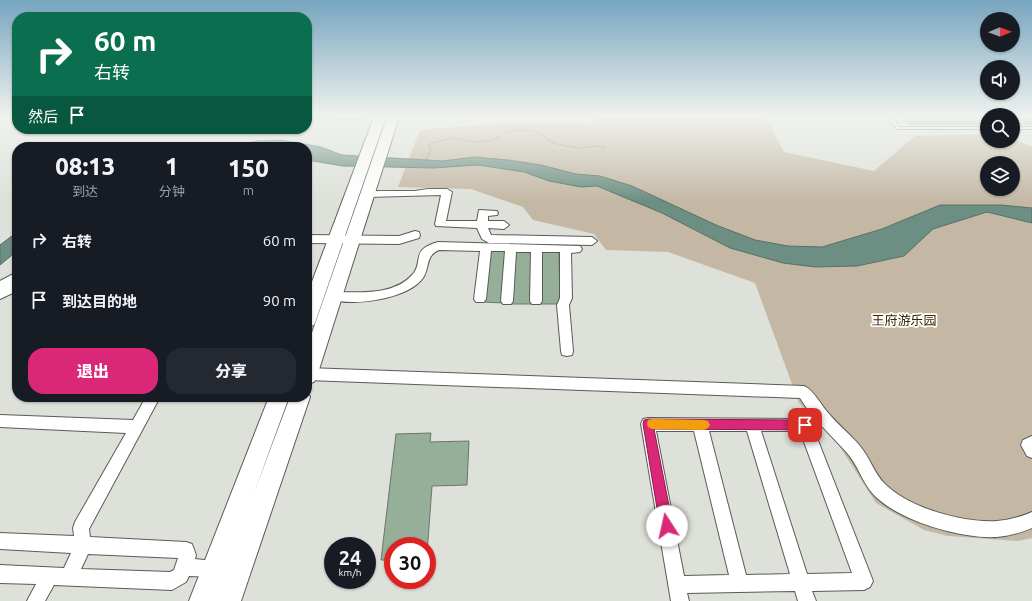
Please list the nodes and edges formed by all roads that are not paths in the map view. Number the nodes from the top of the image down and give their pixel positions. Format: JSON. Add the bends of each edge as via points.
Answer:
{"nodes":[{"id":1,"x":377,"y":145,"type":"edge"},
{"id":2,"x":363,"y":191,"type":"junction"},
{"id":3,"x":493,"y":213,"type":"dead end"},
{"id":4,"x":504,"y":225,"type":"dead end"},
{"id":5,"x":483,"y":226,"type":"junction"},
{"id":6,"x":415,"y":235,"type":"dead end"},
{"id":7,"x":312,"y":239,"type":"edge"},
{"id":8,"x":344,"y":240,"type":"junction"},
{"id":9,"x":592,"y":241,"type":"dead end"},
{"id":10,"x":486,"y":247,"type":"junction"},
{"id":11,"x":511,"y":248,"type":"junction"},
{"id":12,"x":537,"y":248,"type":"junction"},
{"id":13,"x":12,"y":279,"type":"edge"},
{"id":14,"x":0,"y":286,"type":"edge"},
{"id":15,"x":12,"y":289,"type":"edge"},
{"id":16,"x":0,"y":295,"type":"edge"},
{"id":17,"x":334,"y":296,"type":"junction"},
{"id":18,"x":480,"y":300,"type":"dead end"},
{"id":19,"x":507,"y":301,"type":"dead end"},
{"id":20,"x":536,"y":301,"type":"dead end"},
{"id":21,"x":312,"y":309,"type":"edge"},
{"id":22,"x":566,"y":351,"type":"dead end"},
{"id":23,"x":312,"y":360,"type":"edge"},
{"id":24,"x":312,"y":375,"type":"edge"},
{"id":25,"x":150,"y":402,"type":"edge"},
{"id":26,"x":277,"y":402,"type":"edge"},
{"id":27,"x":298,"y":402,"type":"edge"},
{"id":28,"x":0,"y":421,"type":"edge"},
{"id":29,"x":752,"y":424,"type":"junction"},
{"id":30,"x":700,"y":425,"type":"junction"},
{"id":31,"x":138,"y":427,"type":"junction"},
{"id":32,"x":1032,"y":443,"type":"edge"},
{"id":33,"x":1032,"y":451,"type":"edge"},
{"id":34,"x":1032,"y":520,"type":"edge"},
{"id":35,"x":0,"y":541,"type":"edge"},
{"id":36,"x":83,"y":545,"type":"junction"},
{"id":37,"x":184,"y":567,"type":"junction"},
{"id":38,"x":214,"y":569,"type":"junction"},
{"id":39,"x":0,"y":574,"type":"edge"},
{"id":40,"x":49,"y":576,"type":"junction"},
{"id":41,"x":69,"y":577,"type":"junction"},
{"id":42,"x":801,"y":583,"type":"junction"},
{"id":43,"x":740,"y":584,"type":"junction"},
{"id":44,"x":679,"y":593,"type":"edge"},
{"id":45,"x":36,"y":601,"type":"edge"},
{"id":46,"x":202,"y":601,"type":"edge"},
{"id":47,"x":228,"y":601,"type":"edge"},
{"id":48,"x":807,"y":601,"type":"edge"}],
"edges":[{"from":1,"to":2,"type":"main road"},
{"from":2,"to":5,"type":"street","via":[[415,194],[447,192],[440,224]]},
{"from":2,"to":8,"type":"main road"},
{"from":3,"to":5,"type":"street","via":[[483,212]]},
{"from":4,"to":5,"type":"street"},
{"from":5,"to":9,"type":"street","via":[[485,236],[489,238]]},
{"from":6,"to":8,"type":"street","via":[[399,240]]},
{"from":7,"to":8,"type":"street"},
{"from":8,"to":17,"type":"main road"},
{"from":8,"to":21,"type":"main road"},
{"from":10,"to":11,"type":"street"},
{"from":10,"to":17,"type":"street","via":[[438,246],[426,252],[419,274],[402,289],[378,296]]},
{"from":10,"to":18,"type":"street"},
{"from":11,"to":12,"type":"street"},
{"from":11,"to":19,"type":"street"},
{"from":12,"to":20,"type":"street"},
{"from":12,"to":22,"type":"street","via":[[570,249],[566,298],[563,305]]},
{"from":13,"to":14,"type":"street"},
{"from":15,"to":16,"type":"street"},
{"from":17,"to":23,"type":"main road"},
{"from":24,"to":34,"type":"street","via":[[804,392],[812,407],[858,454],[866,472],[880,489],[899,504],[949,524],[981,528],[1007,528]]},
{"from":25,"to":31,"type":"street"},
{"from":26,"to":38,"type":"main road"},
{"from":27,"to":47,"type":"main road"},
{"from":28,"to":31,"type":"street"},
{"from":29,"to":30,"type":"street"},
{"from":29,"to":42,"type":"street"},
{"from":29,"to":42,"type":"street","via":[[805,425],[864,581]]},
{"from":30,"to":43,"type":"street"},
{"from":30,"to":44,"type":"street","via":[[648,424]]},
{"from":31,"to":36,"type":"street","via":[[81,528]]},
{"from":32,"to":33,"type":"street","via":[[1028,445]]},
{"from":35,"to":36,"type":"street"},
{"from":36,"to":37,"type":"street","via":[[186,550],[188,555]]},
{"from":36,"to":41,"type":"street"},
{"from":37,"to":38,"type":"street"},
{"from":37,"to":41,"type":"street","via":[[180,576],[172,581]]},
{"from":38,"to":46,"type":"main road"},
{"from":39,"to":40,"type":"street"},
{"from":40,"to":41,"type":"street"},
{"from":40,"to":45,"type":"street"},
{"from":42,"to":43,"type":"street"},
{"from":42,"to":48,"type":"street"},
{"from":43,"to":44,"type":"street"}]}
